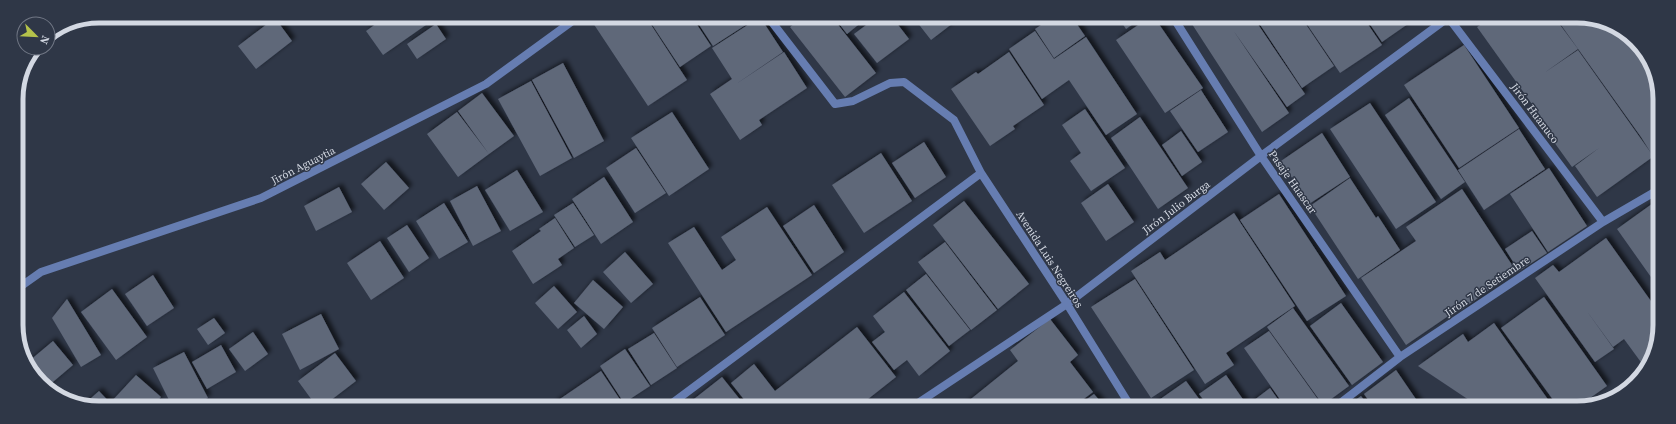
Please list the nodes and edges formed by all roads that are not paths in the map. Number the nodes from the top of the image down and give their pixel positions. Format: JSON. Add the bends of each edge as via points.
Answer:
{"nodes":[{"id":1,"x":569,"y":23,"type":"edge"},
{"id":2,"x":773,"y":23,"type":"edge"},
{"id":3,"x":1177,"y":23,"type":"edge"},
{"id":4,"x":1442,"y":23,"type":"edge"},
{"id":5,"x":1453,"y":23,"type":"edge"},
{"id":6,"x":1261,"y":156,"type":"junction"},
{"id":7,"x":981,"y":173,"type":"junction"},
{"id":8,"x":1653,"y":193,"type":"edge"},
{"id":9,"x":1604,"y":222,"type":"junction"},
{"id":10,"x":23,"y":285,"type":"edge"},
{"id":11,"x":1067,"y":304,"type":"junction"},
{"id":12,"x":1400,"y":356,"type":"junction"},
{"id":13,"x":675,"y":401,"type":"edge"},
{"id":14,"x":921,"y":401,"type":"edge"},
{"id":15,"x":1127,"y":401,"type":"edge"},
{"id":16,"x":1343,"y":401,"type":"edge"}],
"edges":[{"from":1,"to":10,"type":"street","name":"Jirón Aguaytia","via":[[486,84],[261,198],[41,272]]},
{"from":2,"to":7,"type":"street","name":"Avenida Luis Negreiros","via":[[835,104],[853,101],[890,83],[904,82],[954,120]]},
{"from":3,"to":6,"type":"street","name":"Pasaje Huascar"},
{"from":4,"to":6,"type":"street","name":"Jirón Julio Burga"},
{"from":5,"to":9,"type":"street","name":"Jirón Huanuco"},
{"from":6,"to":11,"type":"street","name":"Jirón Julio Burga"},
{"from":6,"to":12,"type":"street","name":"Pasaje Huascar"},
{"from":7,"to":11,"type":"street","name":"Avenida Luis Negreiros"},
{"from":7,"to":13,"type":"street"},
{"from":8,"to":9,"type":"street","name":"Jirón 7 de Setiembre"},
{"from":9,"to":12,"type":"street","name":"Jirón 7 de Setiembre"},
{"from":11,"to":14,"type":"street","name":"Jirón Julio Burga"},
{"from":11,"to":15,"type":"street","name":"Avenida Luis Negreiros"},
{"from":12,"to":16,"type":"street","name":"Jirón 7 de Setiembre"}]}
